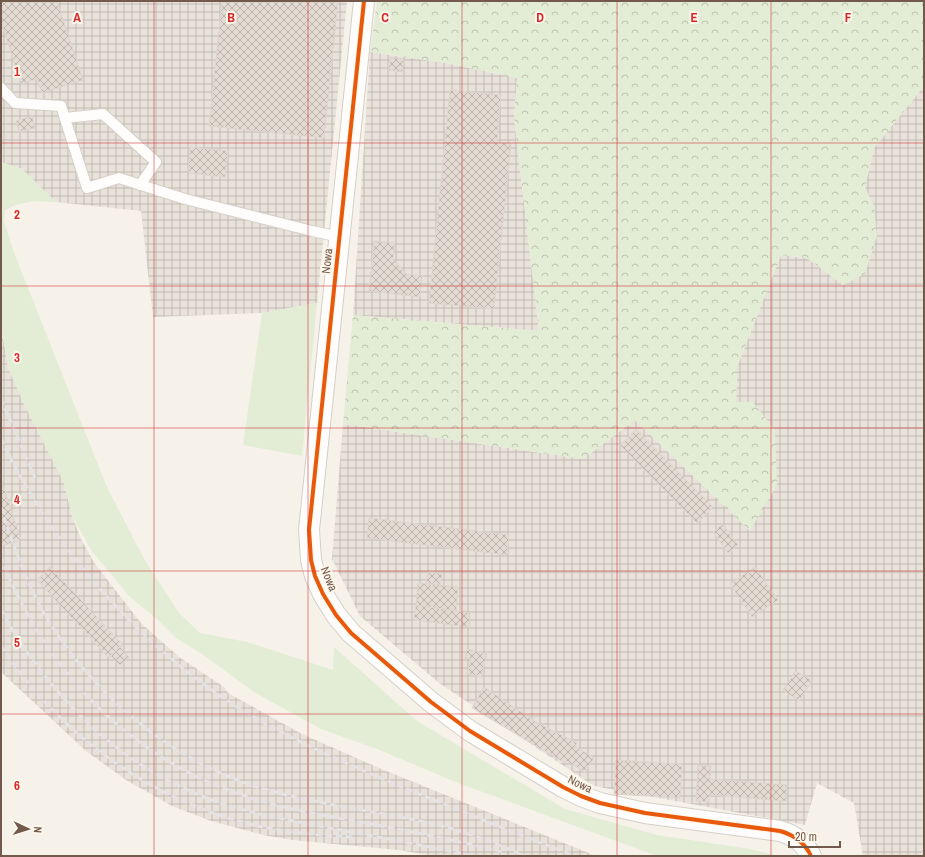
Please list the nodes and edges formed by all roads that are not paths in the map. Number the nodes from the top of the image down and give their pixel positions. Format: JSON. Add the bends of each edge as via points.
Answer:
{"nodes":[{"id":1,"x":364,"y":1,"type":"edge"},
{"id":2,"x":1,"y":88,"type":"edge"},
{"id":3,"x":65,"y":118,"type":"junction"},
{"id":4,"x":140,"y":185,"type":"junction"},
{"id":5,"x":340,"y":237,"type":"junction"},
{"id":6,"x":812,"y":856,"type":"edge"}],
"edges":[{"from":1,"to":5,"type":"street","name":"Nowa"},
{"from":2,"to":3,"type":"lane","via":[[14,103],[61,106]]},
{"from":3,"to":4,"type":"lane","via":[[88,188],[119,178]]},
{"from":3,"to":4,"type":"lane","via":[[103,114],[156,162]]},
{"from":4,"to":5,"type":"lane","via":[[185,199]]},
{"from":5,"to":6,"type":"street","name":"Nowa","via":[[309,536],[315,576],[336,615],[354,635],[443,712],[505,753],[577,794],[622,809],[780,831],[798,839]]}]}
